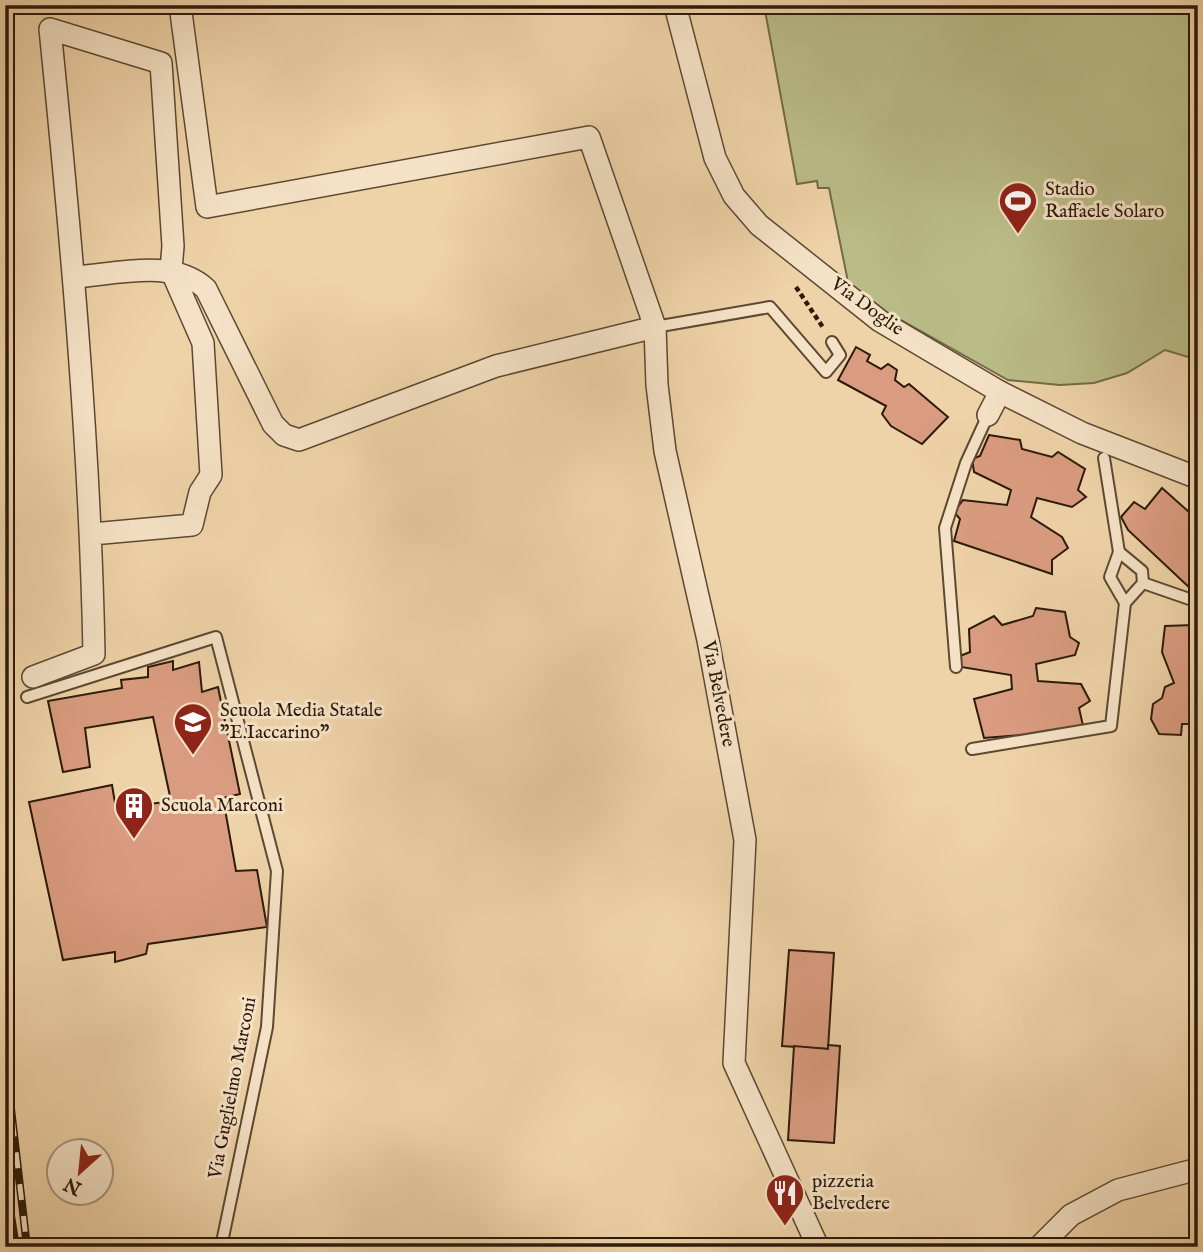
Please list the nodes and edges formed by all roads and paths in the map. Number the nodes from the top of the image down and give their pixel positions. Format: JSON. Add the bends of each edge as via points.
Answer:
{"nodes":[{"id":1,"x":180,"y":5,"type":"edge"},
{"id":2,"x":675,"y":5,"type":"edge"},
{"id":3,"x":171,"y":270,"type":"junction"},
{"id":4,"x":75,"y":277,"type":"junction"},
{"id":5,"x":655,"y":327,"type":"junction"},
{"id":6,"x":832,"y":342,"type":"dead end"},
{"id":7,"x":1000,"y":392,"type":"junction"},
{"id":8,"x":988,"y":415,"type":"joint"},
{"id":9,"x":1104,"y":458,"type":"dead end"},
{"id":10,"x":1198,"y":478,"type":"edge"},
{"id":11,"x":92,"y":534,"type":"junction"},
{"id":12,"x":1119,"y":552,"type":"junction"},
{"id":13,"x":1143,"y":583,"type":"junction"},
{"id":14,"x":1198,"y":601,"type":"edge"},
{"id":15,"x":1125,"y":603,"type":"junction"},
{"id":16,"x":956,"y":667,"type":"dead end"},
{"id":17,"x":30,"y":687,"type":"joint"},
{"id":18,"x":972,"y":749,"type":"dead end"},
{"id":19,"x":1198,"y":1169,"type":"edge"},
{"id":20,"x":221,"y":1247,"type":"edge"},
{"id":21,"x":818,"y":1247,"type":"edge"},
{"id":22,"x":1039,"y":1247,"type":"edge"}],
"edges":[{"from":1,"to":5,"type":"street","name":"Via Belvedere","via":[[207,207],[589,137]]},
{"from":2,"to":7,"type":"street","name":"Via Doglie","via":[[715,158],[734,196],[759,225],[880,321]]},
{"from":3,"to":4,"type":"street"},
{"from":3,"to":4,"type":"street","via":[[161,63],[50,29]]},
{"from":3,"to":5,"type":"street","via":[[193,276],[206,289],[273,424],[284,435],[299,440],[496,366]]},
{"from":3,"to":11,"type":"street","via":[[203,343],[211,475],[200,492],[192,525]]},
{"from":4,"to":11,"type":"street"},
{"from":5,"to":6,"type":"lane","via":[[770,307],[826,372],[840,355]]},
{"from":5,"to":21,"type":"street","name":"Via Belvedere","via":[[665,451],[708,640],[745,840],[734,1063]]},
{"from":7,"to":8,"type":"street"},
{"from":7,"to":10,"type":"street","name":"Via Doglie","via":[[1082,433]]},
{"from":8,"to":16,"type":"lane","via":[[945,528]]},
{"from":9,"to":12,"type":"lane"},
{"from":11,"to":17,"type":"street","via":[[94,654]]},
{"from":12,"to":13,"type":"lane","via":[[1142,571]]},
{"from":12,"to":15,"type":"lane","via":[[1110,577]]},
{"from":13,"to":14,"type":"lane"},
{"from":13,"to":15,"type":"lane"},
{"from":15,"to":18,"type":"lane","via":[[1111,726]]},
{"from":17,"to":20,"type":"lane","name":"Via Guglielmo Marconi","via":[[216,637],[277,871],[267,1027]]},
{"from":19,"to":22,"type":"street","via":[[1118,1190],[1071,1215]]}]}
